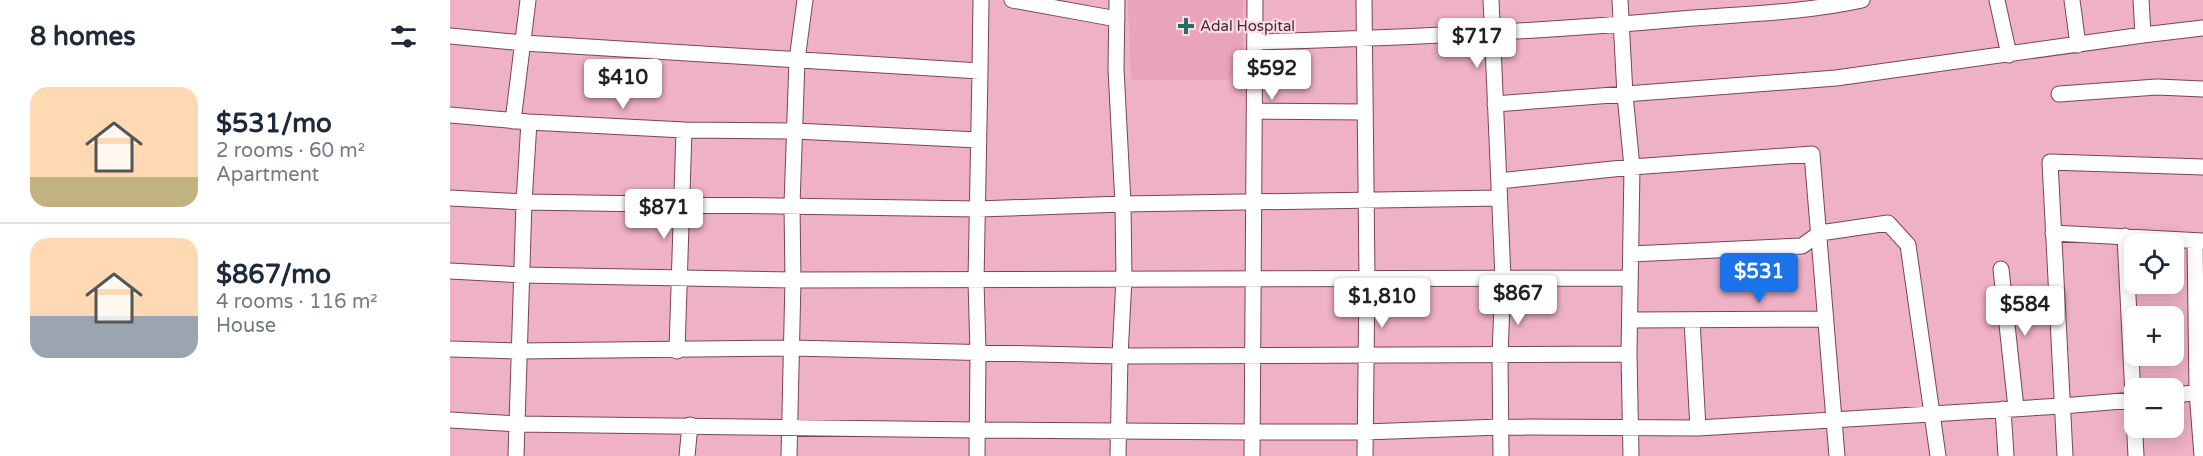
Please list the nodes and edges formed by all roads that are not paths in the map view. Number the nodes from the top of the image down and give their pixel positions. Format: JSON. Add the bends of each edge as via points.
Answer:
{"nodes":[{"id":1,"x":528,"y":0,"type":"edge"},
{"id":2,"x":805,"y":0,"type":"edge"},
{"id":3,"x":981,"y":0,"type":"edge"},
{"id":4,"x":1012,"y":0,"type":"edge"},
{"id":5,"x":1117,"y":0,"type":"edge"},
{"id":6,"x":1255,"y":0,"type":"edge"},
{"id":7,"x":1364,"y":0,"type":"edge"},
{"id":8,"x":1491,"y":0,"type":"edge"},
{"id":9,"x":1620,"y":0,"type":"edge"},
{"id":10,"x":1862,"y":0,"type":"edge"},
{"id":11,"x":1997,"y":0,"type":"edge"},
{"id":12,"x":2072,"y":0,"type":"edge"},
{"id":13,"x":2141,"y":0,"type":"edge"},
{"id":14,"x":1117,"y":19,"type":"junction"},
{"id":15,"x":1620,"y":25,"type":"junction"},
{"id":16,"x":2203,"y":28,"type":"edge"},
{"id":17,"x":1492,"y":32,"type":"junction"},
{"id":18,"x":2144,"y":35,"type":"junction"},
{"id":19,"x":450,"y":36,"type":"edge"},
{"id":20,"x":1364,"y":39,"type":"junction"},
{"id":21,"x":524,"y":42,"type":"junction"},
{"id":22,"x":1255,"y":42,"type":"junction"},
{"id":23,"x":2078,"y":45,"type":"junction"},
{"id":24,"x":2009,"y":55,"type":"junction"},
{"id":25,"x":797,"y":60,"type":"junction"},
{"id":26,"x":980,"y":71,"type":"junction"},
{"id":27,"x":2203,"y":89,"type":"edge"},
{"id":28,"x":2058,"y":94,"type":"dead end"},
{"id":29,"x":1624,"y":95,"type":"junction"},
{"id":30,"x":1495,"y":104,"type":"junction"},
{"id":31,"x":1255,"y":111,"type":"junction"},
{"id":32,"x":1365,"y":112,"type":"junction"},
{"id":33,"x":450,"y":115,"type":"edge"},
{"id":34,"x":513,"y":121,"type":"junction"},
{"id":35,"x":529,"y":122,"type":"junction"},
{"id":36,"x":684,"y":130,"type":"junction"},
{"id":37,"x":795,"y":131,"type":"junction"},
{"id":38,"x":978,"y":140,"type":"junction"},
{"id":39,"x":2203,"y":166,"type":"edge"},
{"id":40,"x":1632,"y":167,"type":"junction"},
{"id":41,"x":1499,"y":181,"type":"junction"},
{"id":42,"x":450,"y":198,"type":"edge"},
{"id":43,"x":1499,"y":198,"type":"junction"},
{"id":44,"x":524,"y":202,"type":"junction"},
{"id":45,"x":1254,"y":202,"type":"junction"},
{"id":46,"x":1366,"y":202,"type":"junction"},
{"id":47,"x":681,"y":204,"type":"junction"},
{"id":48,"x":1123,"y":204,"type":"junction"},
{"id":49,"x":792,"y":205,"type":"junction"},
{"id":50,"x":978,"y":209,"type":"junction"},
{"id":51,"x":1820,"y":233,"type":"junction"},
{"id":52,"x":2053,"y":233,"type":"junction"},
{"id":53,"x":2124,"y":236,"type":"edge"},
{"id":54,"x":2184,"y":240,"type":"edge"},
{"id":55,"x":2199,"y":241,"type":"edge"},
{"id":56,"x":1631,"y":254,"type":"junction"},
{"id":57,"x":2001,"y":269,"type":"dead end"},
{"id":58,"x":450,"y":271,"type":"edge"},
{"id":59,"x":522,"y":275,"type":"junction"},
{"id":60,"x":1367,"y":277,"type":"junction"},
{"id":61,"x":680,"y":278,"type":"junction"},
{"id":62,"x":1124,"y":278,"type":"junction"},
{"id":63,"x":1503,"y":278,"type":"junction"},
{"id":64,"x":1630,"y":278,"type":"junction"},
{"id":65,"x":1253,"y":279,"type":"junction"},
{"id":66,"x":793,"y":280,"type":"junction"},
{"id":67,"x":976,"y":281,"type":"junction"},
{"id":68,"x":2128,"y":294,"type":"edge"},
{"id":69,"x":1630,"y":320,"type":"junction"},
{"id":70,"x":1826,"y":320,"type":"junction"},
{"id":71,"x":1692,"y":321,"type":"junction"},
{"id":72,"x":792,"y":348,"type":"junction"},
{"id":73,"x":450,"y":350,"type":"edge"},
{"id":74,"x":518,"y":351,"type":"junction"},
{"id":75,"x":677,"y":351,"type":"junction"},
{"id":76,"x":978,"y":353,"type":"junction"},
{"id":77,"x":1252,"y":354,"type":"junction"},
{"id":78,"x":1629,"y":354,"type":"junction"},
{"id":79,"x":1365,"y":355,"type":"junction"},
{"id":80,"x":1500,"y":355,"type":"junction"},
{"id":81,"x":1120,"y":356,"type":"junction"},
{"id":82,"x":2132,"y":378,"type":"edge"},
{"id":83,"x":2200,"y":392,"type":"edge"},
{"id":84,"x":2184,"y":394,"type":"edge"},
{"id":85,"x":2124,"y":401,"type":"edge"},
{"id":86,"x":2062,"y":406,"type":"junction"},
{"id":87,"x":2009,"y":409,"type":"junction"},
{"id":88,"x":1933,"y":413,"type":"junction"},
{"id":89,"x":1833,"y":418,"type":"junction"},
{"id":90,"x":450,"y":420,"type":"edge"},
{"id":91,"x":518,"y":424,"type":"junction"},
{"id":92,"x":690,"y":425,"type":"junction"},
{"id":93,"x":789,"y":427,"type":"junction"},
{"id":94,"x":1500,"y":427,"type":"junction"},
{"id":95,"x":1631,"y":428,"type":"junction"},
{"id":96,"x":1698,"y":428,"type":"junction"},
{"id":97,"x":976,"y":430,"type":"junction"},
{"id":98,"x":1119,"y":430,"type":"junction"},
{"id":99,"x":1252,"y":432,"type":"junction"},
{"id":100,"x":1365,"y":432,"type":"junction"},
{"id":101,"x":2135,"y":438,"type":"edge"},
{"id":102,"x":516,"y":456,"type":"edge"},
{"id":103,"x":687,"y":456,"type":"edge"},
{"id":104,"x":789,"y":456,"type":"edge"},
{"id":105,"x":977,"y":456,"type":"edge"},
{"id":106,"x":1119,"y":456,"type":"edge"},
{"id":107,"x":1252,"y":456,"type":"edge"},
{"id":108,"x":1365,"y":456,"type":"edge"},
{"id":109,"x":1501,"y":456,"type":"edge"},
{"id":110,"x":1631,"y":456,"type":"edge"},
{"id":111,"x":1837,"y":456,"type":"edge"},
{"id":112,"x":1938,"y":456,"type":"edge"},
{"id":113,"x":2006,"y":456,"type":"edge"},
{"id":114,"x":2065,"y":456,"type":"edge"},
{"id":115,"x":2136,"y":456,"type":"edge"},
{"id":116,"x":2202,"y":456,"type":"edge"}],
"edges":[{"from":1,"to":21,"type":"street"},
{"from":2,"to":25,"type":"street"},
{"from":3,"to":26,"type":"street"},
{"from":4,"to":14,"type":"street"},
{"from":5,"to":14,"type":"street"},
{"from":6,"to":22,"type":"street"},
{"from":7,"to":20,"type":"street"},
{"from":8,"to":17,"type":"street"},
{"from":9,"to":15,"type":"street"},
{"from":10,"to":15,"type":"street"},
{"from":11,"to":24,"type":"street"},
{"from":12,"to":23,"type":"street"},
{"from":13,"to":18,"type":"street"},
{"from":14,"to":48,"type":"street"},
{"from":15,"to":17,"type":"street"},
{"from":15,"to":29,"type":"street"},
{"from":16,"to":18,"type":"street"},
{"from":17,"to":20,"type":"street"},
{"from":17,"to":30,"type":"street"},
{"from":18,"to":23,"type":"street"},
{"from":19,"to":21,"type":"street"},
{"from":20,"to":22,"type":"street"},
{"from":20,"to":32,"type":"street"},
{"from":21,"to":25,"type":"street"},
{"from":21,"to":34,"type":"street"},
{"from":22,"to":31,"type":"street"},
{"from":23,"to":24,"type":"street"},
{"from":24,"to":29,"type":"street","via":[[1836,78]]},
{"from":25,"to":26,"type":"street"},
{"from":25,"to":37,"type":"street"},
{"from":26,"to":38,"type":"street"},
{"from":27,"to":28,"type":"street","via":[[2157,87]]},
{"from":29,"to":30,"type":"street"},
{"from":29,"to":40,"type":"street"},
{"from":30,"to":41,"type":"street"},
{"from":31,"to":32,"type":"street"},
{"from":31,"to":45,"type":"street"},
{"from":32,"to":46,"type":"street"},
{"from":33,"to":34,"type":"street"},
{"from":34,"to":35,"type":"street"},
{"from":35,"to":36,"type":"street"},
{"from":35,"to":44,"type":"street"},
{"from":36,"to":37,"type":"street"},
{"from":36,"to":47,"type":"street"},
{"from":37,"to":38,"type":"street"},
{"from":37,"to":49,"type":"street"},
{"from":38,"to":50,"type":"street"},
{"from":39,"to":52,"type":"street","via":[[2050,162]]},
{"from":40,"to":41,"type":"street"},
{"from":40,"to":51,"type":"street","via":[[1812,154]]},
{"from":40,"to":56,"type":"street"},
{"from":41,"to":43,"type":"street"},
{"from":42,"to":44,"type":"street"},
{"from":43,"to":46,"type":"street"},
{"from":43,"to":63,"type":"street"},
{"from":44,"to":47,"type":"street"},
{"from":44,"to":59,"type":"street"},
{"from":45,"to":46,"type":"street"},
{"from":45,"to":48,"type":"street"},
{"from":45,"to":65,"type":"street"},
{"from":46,"to":60,"type":"street"},
{"from":47,"to":49,"type":"street"},
{"from":47,"to":61,"type":"street"},
{"from":48,"to":50,"type":"street"},
{"from":48,"to":62,"type":"street"},
{"from":49,"to":50,"type":"street"},
{"from":49,"to":66,"type":"street"},
{"from":50,"to":67,"type":"street"},
{"from":51,"to":56,"type":"street","via":[[1802,246]]},
{"from":51,"to":70,"type":"street"},
{"from":51,"to":88,"type":"street","via":[[1888,223],[1908,245]]},
{"from":52,"to":53,"type":"street"},
{"from":52,"to":86,"type":"street"},
{"from":54,"to":55,"type":"street"},
{"from":55,"to":83,"type":"street"},
{"from":56,"to":64,"type":"street"},
{"from":57,"to":87,"type":"street"},
{"from":58,"to":59,"type":"street"},
{"from":59,"to":61,"type":"street"},
{"from":59,"to":74,"type":"street"},
{"from":60,"to":63,"type":"street"},
{"from":60,"to":65,"type":"street"},
{"from":60,"to":79,"type":"street"},
{"from":61,"to":66,"type":"street"},
{"from":61,"to":75,"type":"street"},
{"from":62,"to":65,"type":"street"},
{"from":62,"to":67,"type":"street"},
{"from":62,"to":81,"type":"street"},
{"from":63,"to":64,"type":"street"},
{"from":63,"to":80,"type":"street"},
{"from":64,"to":69,"type":"street"},
{"from":65,"to":77,"type":"street"},
{"from":66,"to":67,"type":"street"},
{"from":66,"to":72,"type":"street"},
{"from":67,"to":76,"type":"street"},
{"from":68,"to":82,"type":"street"},
{"from":69,"to":71,"type":"street"},
{"from":69,"to":78,"type":"street"},
{"from":70,"to":71,"type":"street"},
{"from":70,"to":89,"type":"street"},
{"from":71,"to":96,"type":"street"},
{"from":72,"to":75,"type":"street"},
{"from":72,"to":76,"type":"street"},
{"from":72,"to":93,"type":"street"},
{"from":73,"to":74,"type":"street"},
{"from":74,"to":75,"type":"street"},
{"from":74,"to":91,"type":"street"},
{"from":76,"to":81,"type":"street"},
{"from":76,"to":97,"type":"street"},
{"from":77,"to":79,"type":"street"},
{"from":77,"to":81,"type":"street"},
{"from":77,"to":99,"type":"street"},
{"from":78,"to":80,"type":"street"},
{"from":78,"to":95,"type":"street"},
{"from":79,"to":80,"type":"street"},
{"from":79,"to":100,"type":"street"},
{"from":80,"to":94,"type":"street"},
{"from":81,"to":98,"type":"street"},
{"from":83,"to":84,"type":"street"},
{"from":83,"to":116,"type":"street"},
{"from":85,"to":86,"type":"street"},
{"from":86,"to":87,"type":"street"},
{"from":86,"to":114,"type":"street"},
{"from":87,"to":88,"type":"street"},
{"from":87,"to":113,"type":"street"},
{"from":88,"to":89,"type":"street"},
{"from":88,"to":112,"type":"street"},
{"from":89,"to":96,"type":"street"},
{"from":89,"to":111,"type":"street"},
{"from":90,"to":91,"type":"street"},
{"from":91,"to":92,"type":"street"},
{"from":91,"to":102,"type":"street"},
{"from":92,"to":93,"type":"street"},
{"from":92,"to":103,"type":"street"},
{"from":93,"to":97,"type":"street"},
{"from":93,"to":104,"type":"street"},
{"from":94,"to":95,"type":"street"},
{"from":94,"to":100,"type":"street"},
{"from":94,"to":109,"type":"street"},
{"from":95,"to":96,"type":"street"},
{"from":95,"to":110,"type":"street"},
{"from":97,"to":98,"type":"street"},
{"from":97,"to":105,"type":"street"},
{"from":98,"to":99,"type":"street"},
{"from":98,"to":106,"type":"street"},
{"from":99,"to":100,"type":"street"},
{"from":99,"to":107,"type":"street"},
{"from":100,"to":108,"type":"street"},
{"from":101,"to":115,"type":"street"}]}
